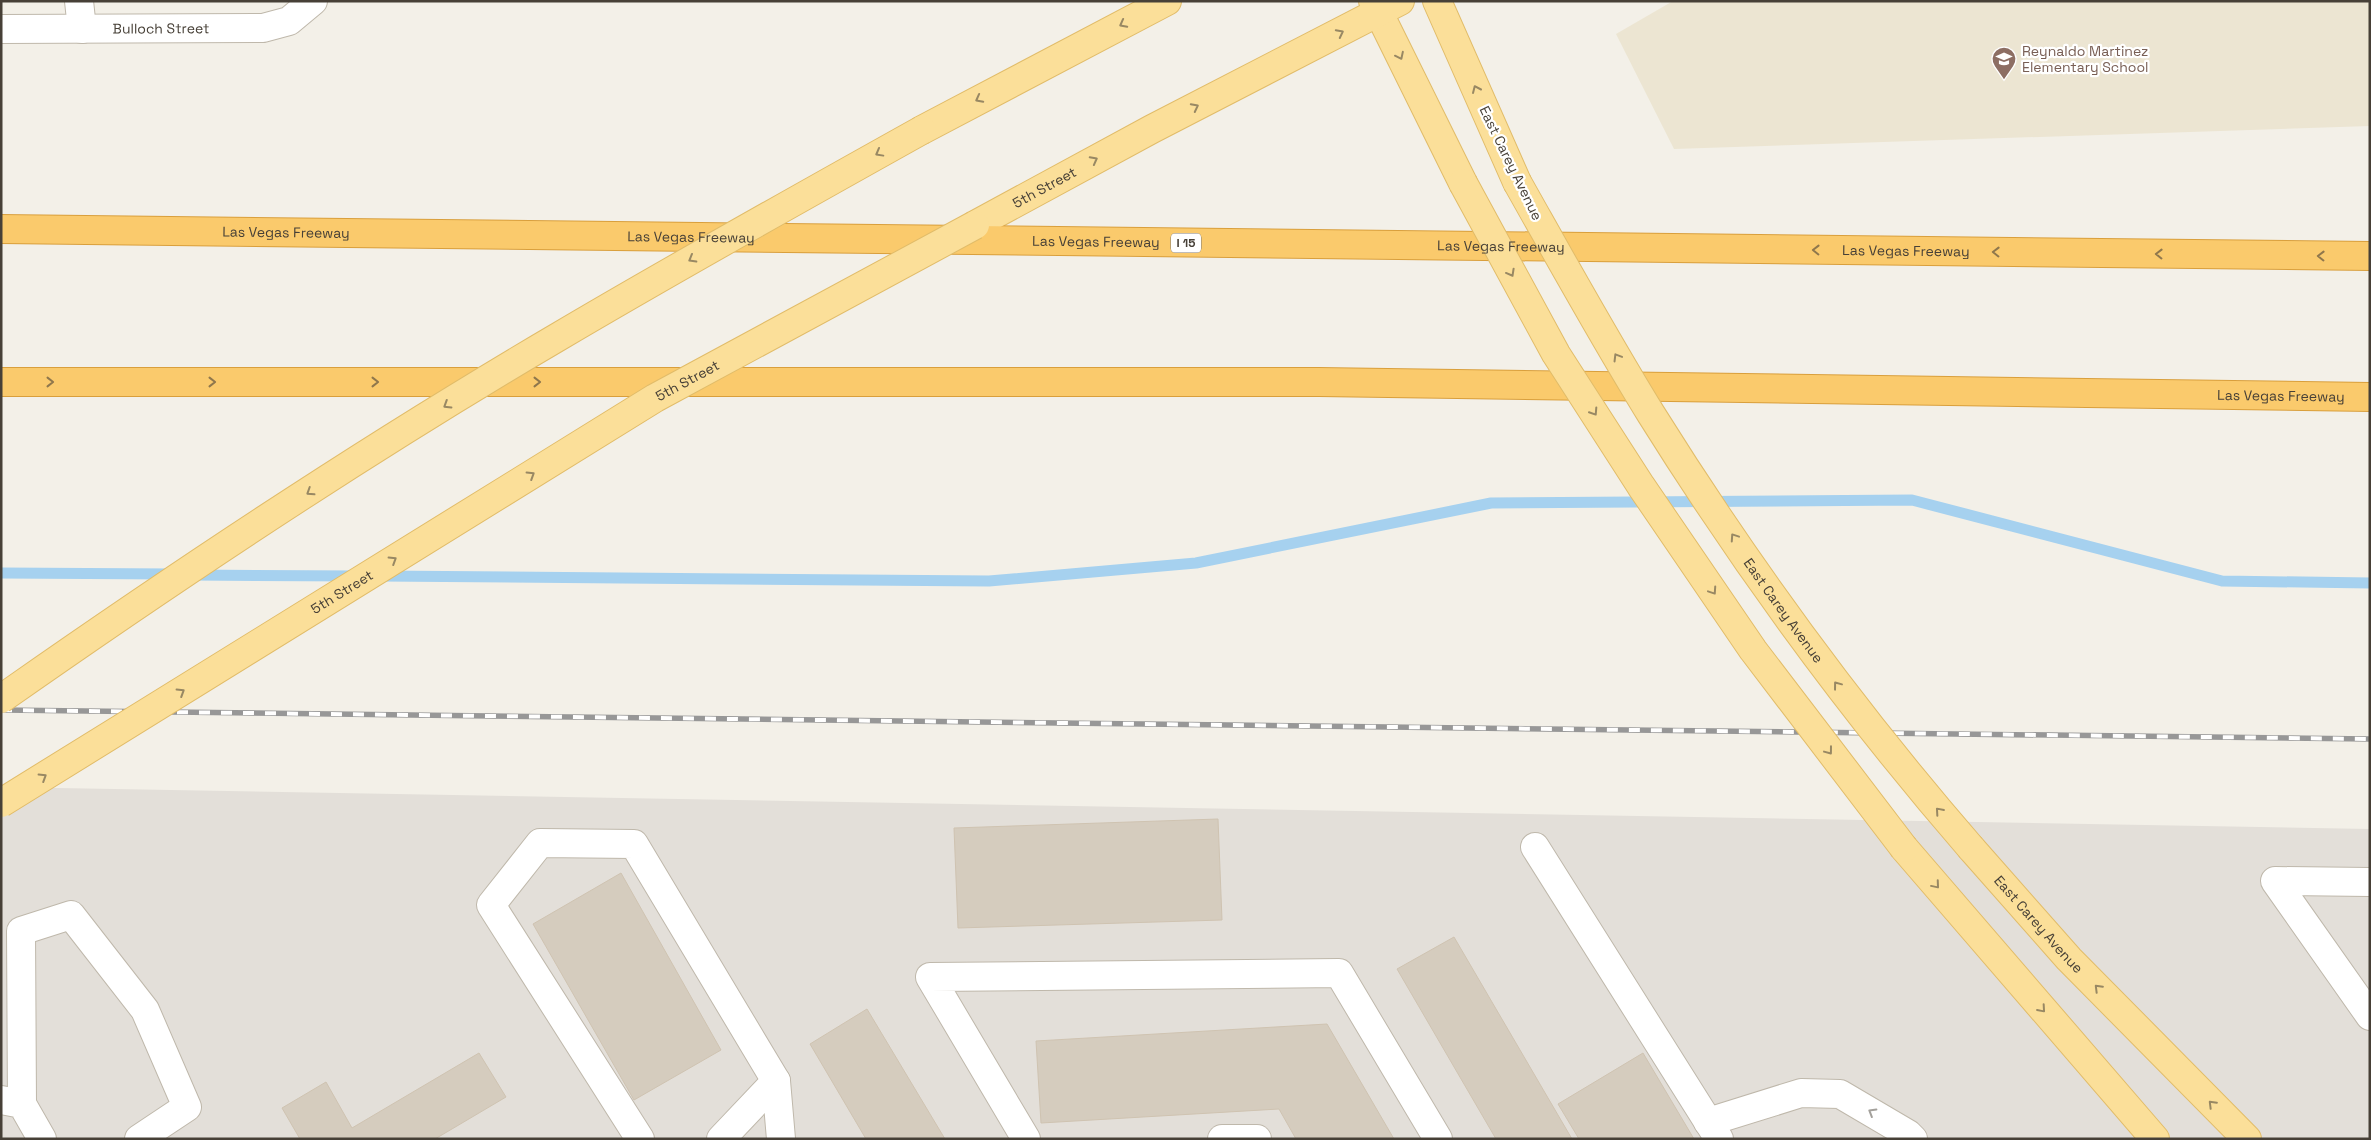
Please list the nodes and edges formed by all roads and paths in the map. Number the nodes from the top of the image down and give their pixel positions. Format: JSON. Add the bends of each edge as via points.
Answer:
{"nodes":[{"id":1,"x":79,"y":1,"type":"edge"},
{"id":2,"x":312,"y":1,"type":"edge"},
{"id":3,"x":1166,"y":1,"type":"edge"},
{"id":4,"x":1437,"y":1,"type":"edge"},
{"id":5,"x":1384,"y":5,"type":"edge"},
{"id":6,"x":1,"y":29,"type":"edge"},
{"id":7,"x":82,"y":29,"type":"junction"},
{"id":8,"x":1,"y":229,"type":"edge"},
{"id":9,"x":2370,"y":256,"type":"edge"},
{"id":10,"x":1,"y":382,"type":"edge"},
{"id":11,"x":2370,"y":397,"type":"edge"},
{"id":12,"x":1,"y":699,"type":"edge"},
{"id":13,"x":1,"y":803,"type":"edge"},
{"id":14,"x":1535,"y":847,"type":"dead end"},
{"id":15,"x":2370,"y":882,"type":"edge"},
{"id":16,"x":2370,"y":1016,"type":"edge"},
{"id":17,"x":776,"y":1082,"type":"junction"},
{"id":18,"x":12,"y":1102,"type":"edge"},
{"id":19,"x":1714,"y":1130,"type":"edge"},
{"id":20,"x":42,"y":1139,"type":"edge"},
{"id":21,"x":139,"y":1139,"type":"edge"},
{"id":22,"x":640,"y":1139,"type":"edge"},
{"id":23,"x":721,"y":1139,"type":"edge"},
{"id":24,"x":781,"y":1139,"type":"edge"},
{"id":25,"x":1026,"y":1139,"type":"edge"},
{"id":26,"x":1222,"y":1139,"type":"edge"},
{"id":27,"x":1257,"y":1139,"type":"edge"},
{"id":28,"x":1438,"y":1139,"type":"edge"},
{"id":29,"x":1913,"y":1139,"type":"edge"},
{"id":30,"x":2155,"y":1139,"type":"edge"},
{"id":31,"x":2246,"y":1139,"type":"edge"}],
"edges":[{"from":1,"to":7,"type":"street"},
{"from":2,"to":7,"type":"street","name":"Bulloch Street","via":[[289,21],[263,28]]},
{"from":3,"to":12,"type":"main road","one_way":true,"bridge":true,"via":[[734,234],[538,349],[150,594]]},
{"from":31,"to":4,"type":"main road","name":"East Carey Avenue","one_way":true,"bridge":true,"via":[[2069,959],[1902,769],[1833,680],[1700,488],[1589,311],[1517,182]]},
{"from":13,"to":5,"type":"main road","name":"5th Street","one_way":true,"bridge":true,"via":[[656,398]]},
{"from":5,"to":30,"type":"main road","one_way":true,"bridge":true,"via":[[1463,183],[1556,354],[1641,486],[1753,650],[1904,848]]},
{"from":6,"to":7,"type":"street","name":"Bulloch Street"},
{"from":9,"to":8,"type":"highway","name":"Las Vegas Freeway","number":"I 15","one_way":true},
{"from":10,"to":11,"type":"highway","name":"Las Vegas Freeway","one_way":true,"via":[[1319,382]]},
{"from":14,"to":19,"type":"street"},
{"from":15,"to":16,"type":"street","via":[[2275,881]]},
{"from":17,"to":22,"type":"street","via":[[634,844],[540,843],[491,905]]},
{"from":17,"to":23,"type":"street"},
{"from":17,"to":24,"type":"street"},
{"from":18,"to":20,"type":"street"},
{"from":18,"to":21,"type":"street","via":[[21,930],[71,915],[145,1010],[187,1107]]},
{"from":29,"to":19,"type":"street","one_way":true,"via":[[1840,1094],[1801,1094]]},
{"from":25,"to":28,"type":"street","via":[[930,977],[1339,973]]},
{"from":26,"to":27,"type":"street"}]}
